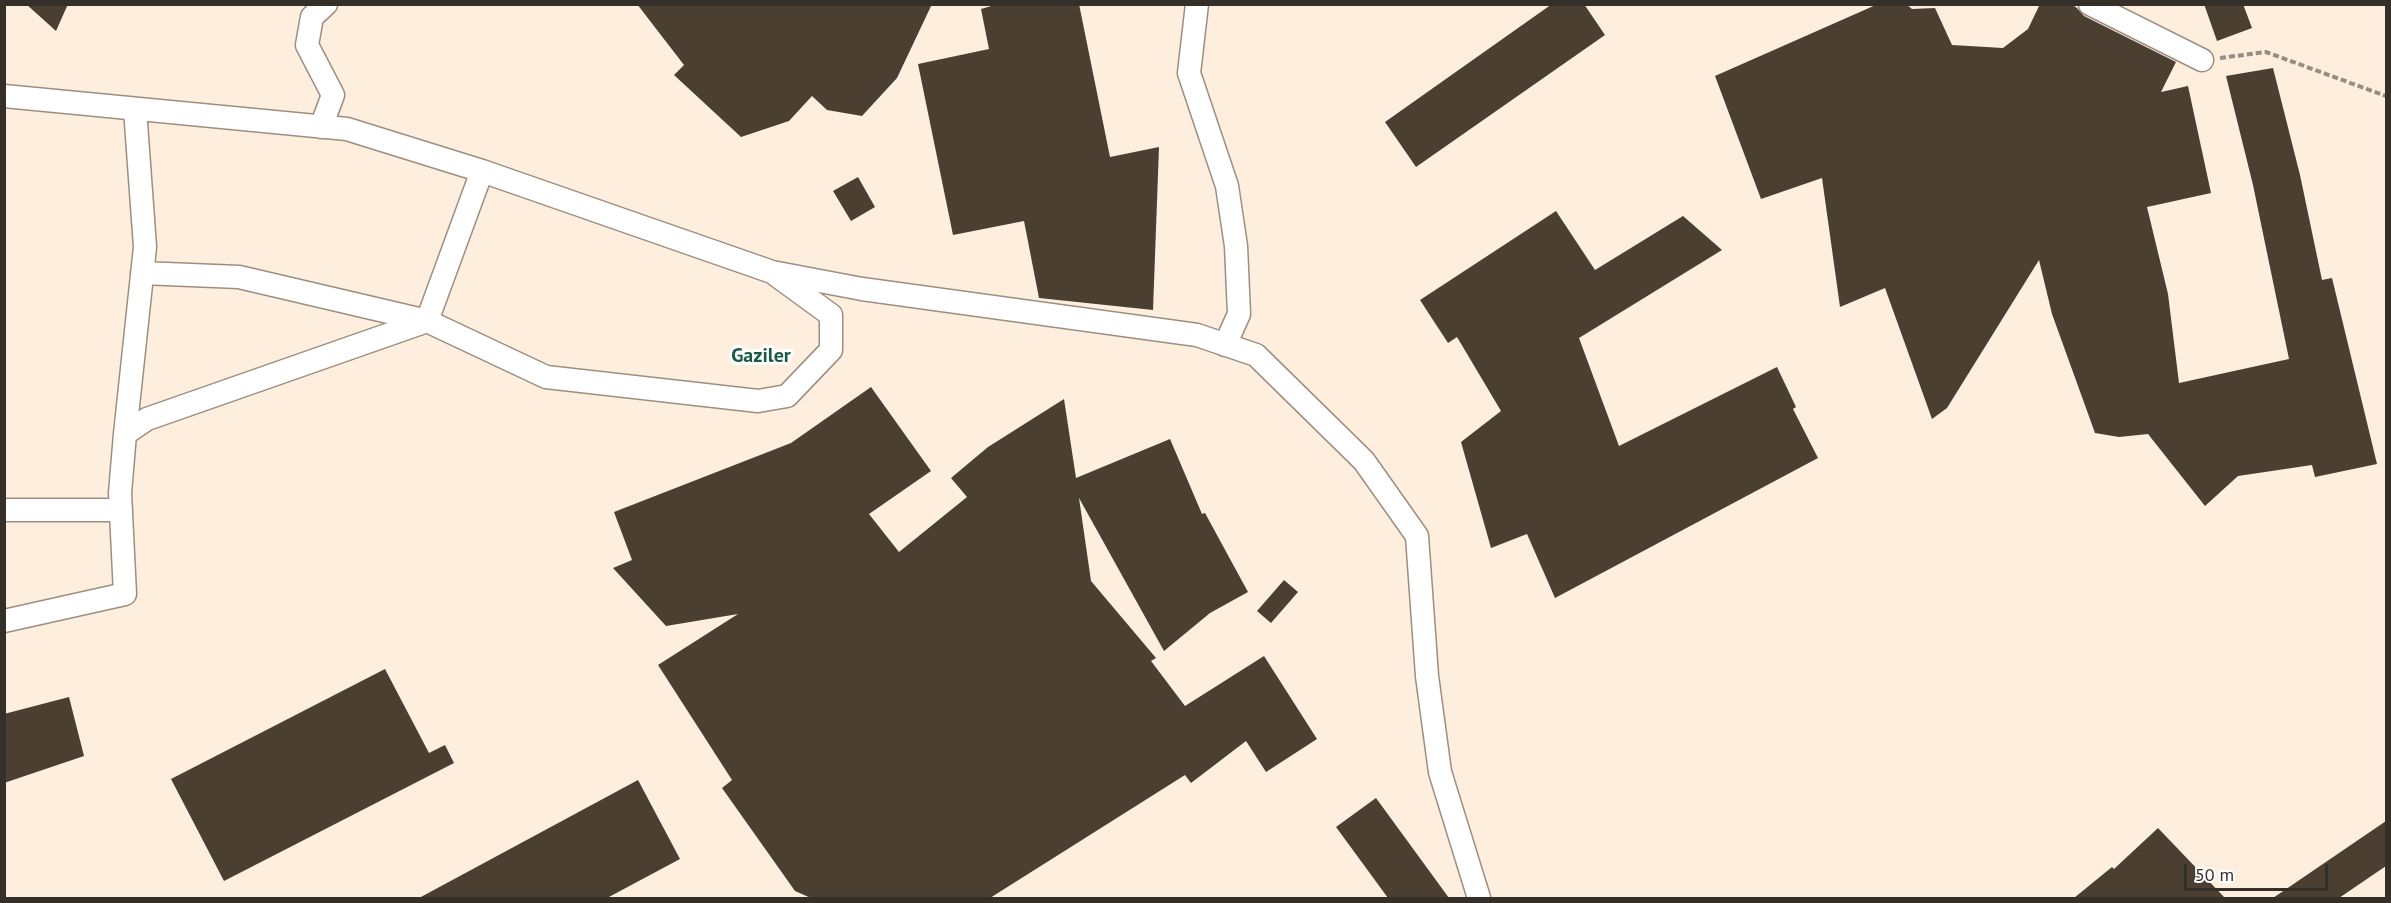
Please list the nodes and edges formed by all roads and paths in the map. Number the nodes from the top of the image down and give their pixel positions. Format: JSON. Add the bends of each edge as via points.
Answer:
{"nodes":[{"id":1,"x":326,"y":4,"type":"edge"},
{"id":2,"x":1197,"y":4,"type":"edge"},
{"id":3,"x":2090,"y":4,"type":"edge"},
{"id":4,"x":2202,"y":60,"type":"joint"},
{"id":5,"x":2386,"y":96,"type":"edge"},
{"id":6,"x":6,"y":97,"type":"edge"},
{"id":7,"x":135,"y":109,"type":"junction"},
{"id":8,"x":321,"y":127,"type":"junction"},
{"id":9,"x":482,"y":171,"type":"junction"},
{"id":10,"x":772,"y":272,"type":"junction"},
{"id":11,"x":142,"y":273,"type":"junction"},
{"id":12,"x":427,"y":321,"type":"junction"},
{"id":13,"x":1226,"y":345,"type":"junction"},
{"id":14,"x":125,"y":434,"type":"junction"},
{"id":15,"x":4,"y":510,"type":"edge"},
{"id":16,"x":121,"y":510,"type":"junction"},
{"id":17,"x":4,"y":621,"type":"edge"},
{"id":18,"x":1479,"y":898,"type":"edge"}],
"edges":[{"from":1,"to":8,"type":"street","via":[[312,17],[307,45],[333,95]]},
{"from":2,"to":13,"type":"street","via":[[1189,73],[1227,186],[1236,246],[1239,314]]},
{"from":3,"to":4,"type":"street"},
{"from":4,"to":5,"type":"path","via":[[2266,52]]},
{"from":6,"to":7,"type":"street"},
{"from":7,"to":8,"type":"street"},
{"from":7,"to":11,"type":"street","via":[[145,248]]},
{"from":8,"to":9,"type":"street","via":[[347,129]]},
{"from":9,"to":10,"type":"street"},
{"from":9,"to":12,"type":"street"},
{"from":10,"to":12,"type":"street","via":[[831,315],[831,350],[788,396],[758,401],[546,377]]},
{"from":10,"to":13,"type":"street","via":[[862,289],[1197,335]]},
{"from":11,"to":12,"type":"street","via":[[238,277]]},
{"from":11,"to":14,"type":"street"},
{"from":12,"to":14,"type":"street","via":[[147,419]]},
{"from":13,"to":18,"type":"street","via":[[1256,355],[1364,461],[1417,536],[1427,676],[1440,772]]},
{"from":14,"to":16,"type":"street"},
{"from":15,"to":16,"type":"street"},
{"from":16,"to":17,"type":"street","via":[[125,594]]}]}
